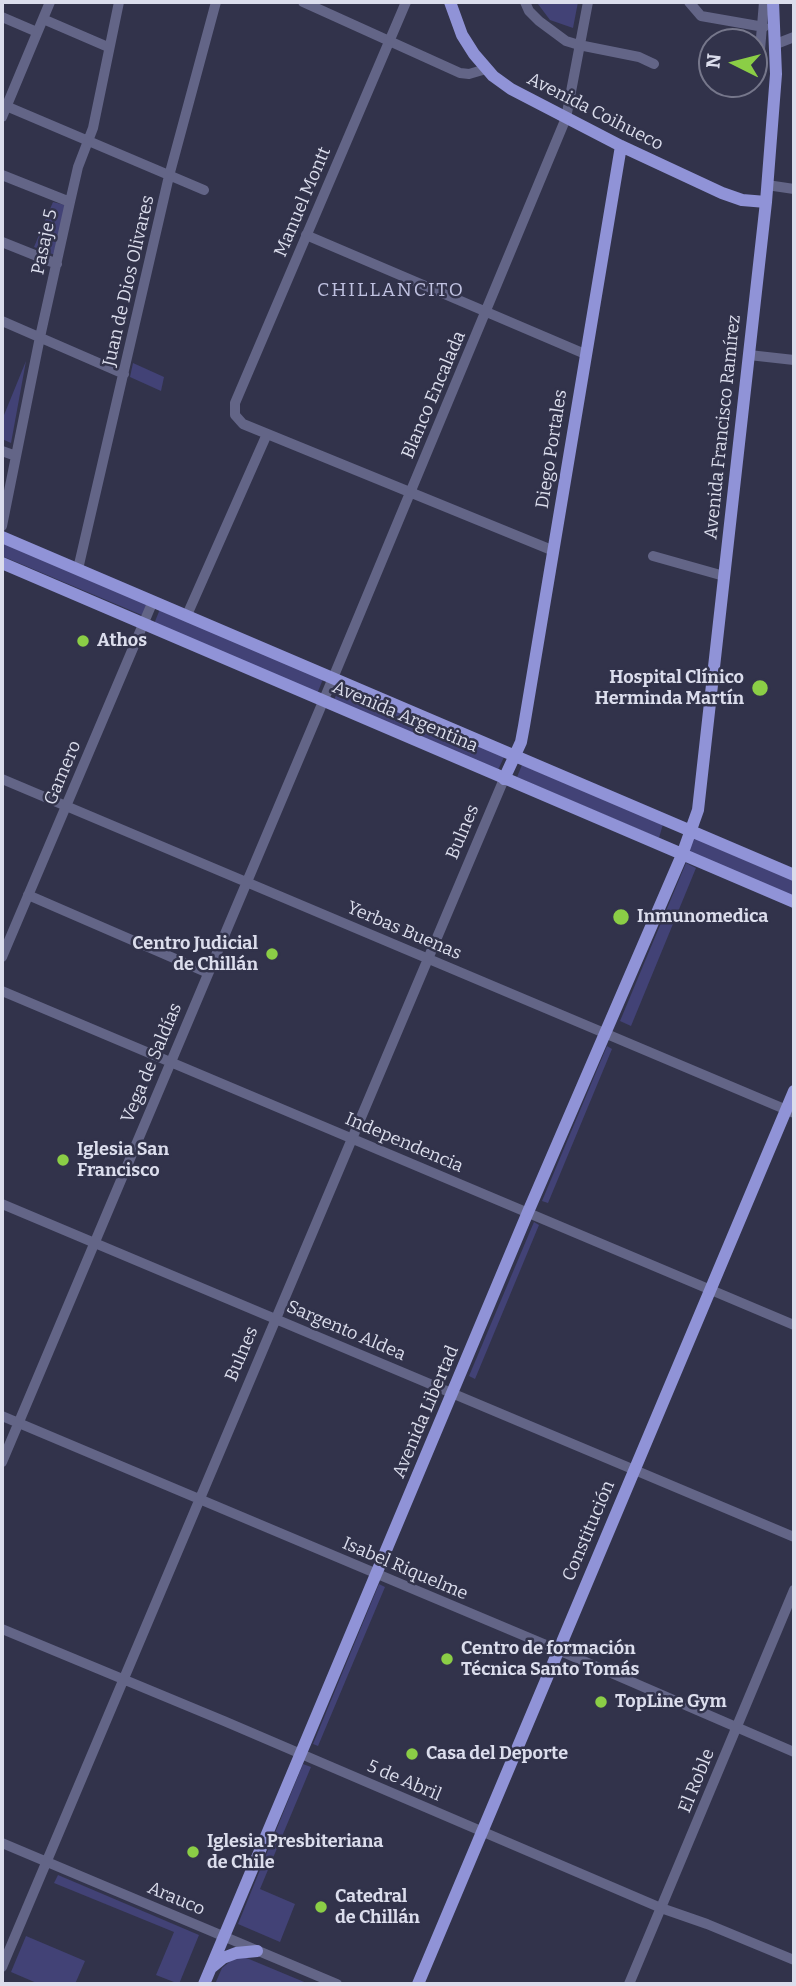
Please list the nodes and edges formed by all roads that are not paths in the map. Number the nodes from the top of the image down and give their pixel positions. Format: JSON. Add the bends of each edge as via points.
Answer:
{"nodes":[{"id":1,"x":50,"y":2,"type":"edge"},
{"id":2,"x":119,"y":2,"type":"edge"},
{"id":3,"x":216,"y":2,"type":"edge"},
{"id":4,"x":303,"y":2,"type":"edge"},
{"id":5,"x":406,"y":2,"type":"edge"},
{"id":6,"x":450,"y":2,"type":"edge"},
{"id":7,"x":525,"y":2,"type":"edge"},
{"id":8,"x":588,"y":2,"type":"edge"},
{"id":9,"x":689,"y":2,"type":"edge"},
{"id":10,"x":764,"y":2,"type":"edge"},
{"id":11,"x":773,"y":2,"type":"edge"},
{"id":12,"x":2,"y":17,"type":"edge"},
{"id":13,"x":43,"y":19,"type":"junction"},
{"id":14,"x":769,"y":27,"type":"junction"},
{"id":15,"x":37,"y":32,"type":"junction"},
{"id":16,"x":792,"y":38,"type":"edge"},
{"id":17,"x":389,"y":42,"type":"junction"},
{"id":18,"x":776,"y":44,"type":"junction"},
{"id":19,"x":579,"y":45,"type":"junction"},
{"id":20,"x":108,"y":47,"type":"junction"},
{"id":21,"x":654,"y":64,"type":"dead end"},
{"id":22,"x":486,"y":69,"type":"junction"},
{"id":23,"x":2,"y":85,"type":"edge"},
{"id":24,"x":13,"y":90,"type":"junction"},
{"id":25,"x":4,"y":111,"type":"edge"},
{"id":26,"x":566,"y":118,"type":"junction"},
{"id":27,"x":88,"y":143,"type":"junction"},
{"id":28,"x":621,"y":146,"type":"junction"},
{"id":29,"x":2,"y":174,"type":"edge"},
{"id":30,"x":169,"y":176,"type":"junction"},
{"id":31,"x":767,"y":186,"type":"junction"},
{"id":32,"x":794,"y":189,"type":"edge"},
{"id":33,"x":204,"y":190,"type":"dead end"},
{"id":34,"x":70,"y":202,"type":"junction"},
{"id":35,"x":766,"y":202,"type":"junction"},
{"id":36,"x":306,"y":235,"type":"junction"},
{"id":37,"x":2,"y":242,"type":"edge"},
{"id":38,"x":57,"y":264,"type":"junction"},
{"id":39,"x":485,"y":312,"type":"junction"},
{"id":40,"x":2,"y":321,"type":"edge"},
{"id":41,"x":40,"y":337,"type":"junction"},
{"id":42,"x":585,"y":354,"type":"junction"},
{"id":43,"x":749,"y":355,"type":"junction"},
{"id":44,"x":794,"y":360,"type":"edge"},
{"id":45,"x":124,"y":374,"type":"junction"},
{"id":46,"x":267,"y":434,"type":"junction"},
{"id":47,"x":2,"y":451,"type":"edge"},
{"id":48,"x":16,"y":456,"type":"junction"},
{"id":49,"x":8,"y":490,"type":"junction"},
{"id":50,"x":410,"y":493,"type":"junction"},
{"id":51,"x":2,"y":500,"type":"edge"},
{"id":52,"x":2,"y":526,"type":"edge"},
{"id":53,"x":2,"y":537,"type":"edge"},
{"id":54,"x":554,"y":551,"type":"junction"},
{"id":55,"x":653,"y":556,"type":"dead end"},
{"id":56,"x":2,"y":563,"type":"edge"},
{"id":57,"x":78,"y":569,"type":"junction"},
{"id":58,"x":724,"y":576,"type":"junction"},
{"id":59,"x":153,"y":601,"type":"junction"},
{"id":60,"x":187,"y":615,"type":"junction"},
{"id":61,"x":143,"y":624,"type":"junction"},
{"id":62,"x":333,"y":678,"type":"junction"},
{"id":63,"x":323,"y":700,"type":"junction"},
{"id":64,"x":515,"y":755,"type":"junction"},
{"id":65,"x":2,"y":779,"type":"edge"},
{"id":66,"x":504,"y":779,"type":"junction"},
{"id":67,"x":66,"y":806,"type":"junction"},
{"id":68,"x":692,"y":831,"type":"junction"},
{"id":69,"x":728,"y":846,"type":"junction"},
{"id":70,"x":682,"y":855,"type":"junction"},
{"id":71,"x":711,"y":867,"type":"junction"},
{"id":72,"x":794,"y":875,"type":"edge"},
{"id":73,"x":246,"y":882,"type":"junction"},
{"id":74,"x":28,"y":895,"type":"junction"},
{"id":75,"x":794,"y":902,"type":"edge"},
{"id":76,"x":2,"y":957,"type":"edge"},
{"id":77,"x":428,"y":958,"type":"junction"},
{"id":78,"x":208,"y":973,"type":"junction"},
{"id":79,"x":2,"y":991,"type":"edge"},
{"id":80,"x":605,"y":1033,"type":"junction"},
{"id":81,"x":170,"y":1062,"type":"junction"},
{"id":82,"x":794,"y":1091,"type":"edge"},
{"id":83,"x":790,"y":1112,"type":"edge"},
{"id":84,"x":352,"y":1139,"type":"junction"},
{"id":85,"x":2,"y":1204,"type":"edge"},
{"id":86,"x":528,"y":1212,"type":"junction"},
{"id":87,"x":94,"y":1243,"type":"junction"},
{"id":88,"x":710,"y":1290,"type":"junction"},
{"id":89,"x":276,"y":1319,"type":"junction"},
{"id":90,"x":794,"y":1325,"type":"edge"},
{"id":91,"x":453,"y":1393,"type":"junction"},
{"id":92,"x":2,"y":1416,"type":"edge"},
{"id":93,"x":18,"y":1423,"type":"junction"},
{"id":94,"x":2,"y":1462,"type":"edge"},
{"id":95,"x":634,"y":1469,"type":"junction"},
{"id":96,"x":199,"y":1499,"type":"junction"},
{"id":97,"x":794,"y":1536,"type":"edge"},
{"id":98,"x":377,"y":1574,"type":"junction"},
{"id":99,"x":794,"y":1590,"type":"edge"},
{"id":100,"x":2,"y":1629,"type":"edge"},
{"id":101,"x":558,"y":1650,"type":"junction"},
{"id":102,"x":123,"y":1680,"type":"junction"},
{"id":103,"x":736,"y":1726,"type":"junction"},
{"id":104,"x":794,"y":1752,"type":"edge"},
{"id":105,"x":301,"y":1754,"type":"junction"},
{"id":106,"x":482,"y":1832,"type":"junction"},
{"id":107,"x":2,"y":1843,"type":"edge"},
{"id":108,"x":46,"y":1861,"type":"junction"},
{"id":109,"x":661,"y":1908,"type":"junction"},
{"id":110,"x":224,"y":1937,"type":"junction"},
{"id":111,"x":257,"y":1951,"type":"junction"},
{"id":112,"x":794,"y":1960,"type":"edge"},
{"id":113,"x":2,"y":1967,"type":"edge"},
{"id":114,"x":211,"y":1968,"type":"junction"},
{"id":115,"x":204,"y":1984,"type":"edge"},
{"id":116,"x":337,"y":1984,"type":"edge"},
{"id":117,"x":418,"y":1984,"type":"edge"},
{"id":118,"x":629,"y":1984,"type":"edge"}],
"edges":[{"from":1,"to":13,"type":"street"},
{"from":2,"to":20,"type":"street","name":"Pasaje 5"},
{"from":3,"to":30,"type":"street","name":"Juan de Dios Olivares"},
{"from":4,"to":17,"type":"street"},
{"from":5,"to":17,"type":"street","name":"Manuel Montt"},
{"from":6,"to":22,"type":"main road","name":"Avenida Coihueco","via":[[462,35]]},
{"from":7,"to":19,"type":"street","via":[[538,21]]},
{"from":8,"to":19,"type":"street","name":"Blanco Encalada"},
{"from":9,"to":14,"type":"street","via":[[701,16]]},
{"from":10,"to":14,"type":"street"},
{"from":11,"to":14,"type":"main road","name":"Avenida Francisco Ramírez"},
{"from":12,"to":15,"type":"street"},
{"from":13,"to":15,"type":"street"},
{"from":13,"to":20,"type":"street"},
{"from":14,"to":18,"type":"main road","name":"Avenida Francisco Ramírez"},
{"from":15,"to":24,"type":"street"},
{"from":16,"to":18,"type":"street"},
{"from":17,"to":22,"type":"street","via":[[460,73]]},
{"from":17,"to":36,"type":"street","name":"Manuel Montt"},
{"from":18,"to":31,"type":"main road","name":"Avenida Francisco Ramírez"},
{"from":19,"to":21,"type":"street"},
{"from":19,"to":26,"type":"street","name":"Blanco Encalada"},
{"from":20,"to":27,"type":"street","name":"Pasaje 5"},
{"from":22,"to":26,"type":"main road","name":"Avenida Coihueco","via":[[511,89]]},
{"from":23,"to":24,"type":"street"},
{"from":24,"to":25,"type":"street"},
{"from":25,"to":27,"type":"street"},
{"from":26,"to":28,"type":"main road","name":"Avenida Coihueco"},
{"from":26,"to":39,"type":"street","name":"Blanco Encalada"},
{"from":27,"to":30,"type":"street"},
{"from":27,"to":34,"type":"street","name":"Pasaje 5"},
{"from":28,"to":35,"type":"main road","name":"Avenida Coihueco","via":[[732,197]]},
{"from":28,"to":42,"type":"main road","name":"Diego Portales"},
{"from":29,"to":34,"type":"street"},
{"from":30,"to":33,"type":"street"},
{"from":30,"to":45,"type":"street","name":"Juan de Dios Olivares"},
{"from":31,"to":32,"type":"street"},
{"from":31,"to":35,"type":"main road","name":"Avenida Francisco Ramírez"},
{"from":34,"to":38,"type":"street","name":"Pasaje 5"},
{"from":35,"to":43,"type":"main road","name":"Avenida Francisco Ramírez"},
{"from":36,"to":39,"type":"street"},
{"from":36,"to":46,"type":"street","name":"Manuel Montt","via":[[235,403],[235,415],[243,424]]},
{"from":37,"to":38,"type":"street"},
{"from":38,"to":41,"type":"street","name":"Pasaje 5"},
{"from":39,"to":42,"type":"street"},
{"from":39,"to":50,"type":"street","name":"Blanco Encalada"},
{"from":40,"to":41,"type":"street"},
{"from":41,"to":45,"type":"street"},
{"from":41,"to":48,"type":"street","name":"Pasaje 5"},
{"from":42,"to":54,"type":"main road","name":"Diego Portales"},
{"from":43,"to":44,"type":"street"},
{"from":43,"to":58,"type":"main road","name":"Avenida Francisco Ramírez"},
{"from":45,"to":57,"type":"street","name":"Juan de Dios Olivares"},
{"from":46,"to":50,"type":"street"},
{"from":46,"to":60,"type":"street"},
{"from":47,"to":48,"type":"street"},
{"from":48,"to":49,"type":"street","name":"Pasaje 5"},
{"from":49,"to":51,"type":"street","name":"Pasaje 5"},
{"from":49,"to":52,"type":"street","name":"Pasaje 5"},
{"from":50,"to":54,"type":"street"},
{"from":50,"to":62,"type":"street","name":"Blanco Encalada"},
{"from":53,"to":57,"type":"main road","name":"Avenida Argentina"},
{"from":54,"to":64,"type":"main road","name":"Diego Portales"},
{"from":55,"to":58,"type":"street"},
{"from":56,"to":61,"type":"main road","name":"Avenida Argentina"},
{"from":57,"to":59,"type":"main road","name":"Avenida Argentina"},
{"from":58,"to":68,"type":"main road","name":"Avenida Francisco Ramírez"},
{"from":59,"to":60,"type":"main road","name":"Avenida Argentina"},
{"from":59,"to":61,"type":"street","name":"Gamero"},
{"from":60,"to":62,"type":"main road","name":"Avenida Argentina"},
{"from":61,"to":63,"type":"main road","name":"Avenida Argentina"},
{"from":61,"to":67,"type":"street","name":"Gamero"},
{"from":62,"to":63,"type":"street","name":"Vega de Saldías"},
{"from":62,"to":64,"type":"main road","name":"Avenida Argentina"},
{"from":63,"to":66,"type":"main road","name":"Avenida Argentina"},
{"from":63,"to":73,"type":"street","name":"Vega de Saldías"},
{"from":64,"to":66,"type":"main road","name":"Bulnes"},
{"from":64,"to":68,"type":"main road","name":"Avenida Argentina"},
{"from":65,"to":67,"type":"street","name":"Yerbas Buenas"},
{"from":66,"to":70,"type":"main road","name":"Avenida Argentina"},
{"from":66,"to":77,"type":"street","name":"Bulnes"},
{"from":67,"to":73,"type":"street","name":"Yerbas Buenas"},
{"from":67,"to":74,"type":"street","name":"Gamero"},
{"from":68,"to":69,"type":"main road","name":"Avenida Argentina"},
{"from":68,"to":70,"type":"main road","name":"Avenida Francisco Ramírez"},
{"from":69,"to":71,"type":"main road","via":[[712,851]]},
{"from":69,"to":72,"type":"main road","name":"Avenida Argentina"},
{"from":70,"to":71,"type":"main road","name":"Avenida Argentina"},
{"from":70,"to":80,"type":"main road","name":"Avenida Libertad"},
{"from":71,"to":75,"type":"main road","name":"Avenida Argentina"},
{"from":73,"to":77,"type":"street","name":"Yerbas Buenas"},
{"from":73,"to":78,"type":"street","name":"Vega de Saldías"},
{"from":74,"to":76,"type":"street","name":"Gamero"},
{"from":74,"to":78,"type":"street"},
{"from":77,"to":80,"type":"street","name":"Yerbas Buenas"},
{"from":77,"to":84,"type":"street","name":"Bulnes"},
{"from":78,"to":81,"type":"street","name":"Vega de Saldías"},
{"from":79,"to":81,"type":"street","name":"Independencia"},
{"from":80,"to":83,"type":"street","name":"Yerbas Buenas"},
{"from":80,"to":86,"type":"main road","name":"Avenida Libertad"},
{"from":81,"to":84,"type":"street","name":"Independencia"},
{"from":81,"to":87,"type":"street","name":"Vega de Saldías"},
{"from":82,"to":83,"type":"main road","name":"Constitución"},
{"from":83,"to":88,"type":"main road","name":"Constitución"},
{"from":84,"to":86,"type":"street","name":"Independencia"},
{"from":84,"to":89,"type":"street","name":"Bulnes"},
{"from":85,"to":87,"type":"street","name":"Sargento Aldea"},
{"from":86,"to":88,"type":"street","name":"Independencia"},
{"from":86,"to":91,"type":"main road","name":"Avenida Libertad"},
{"from":87,"to":89,"type":"street","name":"Sargento Aldea"},
{"from":87,"to":93,"type":"street","name":"Vega de Saldías"},
{"from":88,"to":90,"type":"street","name":"Independencia"},
{"from":88,"to":95,"type":"main road","name":"Constitución"},
{"from":89,"to":91,"type":"street","name":"Sargento Aldea"},
{"from":89,"to":96,"type":"street","name":"Bulnes"},
{"from":91,"to":95,"type":"street","name":"Sargento Aldea"},
{"from":91,"to":98,"type":"main road","name":"Avenida Libertad"},
{"from":92,"to":93,"type":"street","name":"Isabel Riquelme"},
{"from":93,"to":94,"type":"street","name":"Vega de Saldías"},
{"from":93,"to":96,"type":"street","name":"Isabel Riquelme"},
{"from":95,"to":97,"type":"street","name":"Sargento Aldea"},
{"from":95,"to":101,"type":"main road","name":"Constitución"},
{"from":96,"to":98,"type":"street","name":"Isabel Riquelme"},
{"from":96,"to":102,"type":"street","name":"Bulnes"},
{"from":98,"to":101,"type":"street","name":"Isabel Riquelme"},
{"from":98,"to":105,"type":"main road","name":"Avenida Libertad"},
{"from":99,"to":103,"type":"street","name":"El Roble"},
{"from":100,"to":102,"type":"street","name":"5 de Abril"},
{"from":101,"to":103,"type":"street","name":"Isabel Riquelme"},
{"from":101,"to":106,"type":"main road","name":"Constitución"},
{"from":102,"to":105,"type":"street","name":"5 de Abril"},
{"from":102,"to":108,"type":"street","name":"Bulnes"},
{"from":103,"to":104,"type":"street","name":"Isabel Riquelme"},
{"from":103,"to":109,"type":"street","name":"El Roble"},
{"from":105,"to":106,"type":"street","name":"5 de Abril"},
{"from":105,"to":110,"type":"main road","name":"Avenida Libertad"},
{"from":106,"to":109,"type":"street","name":"5 de Abril"},
{"from":106,"to":117,"type":"main road","name":"Constitución"},
{"from":107,"to":108,"type":"street","name":"Arauco"},
{"from":108,"to":110,"type":"street","name":"Arauco"},
{"from":108,"to":113,"type":"street","name":"Bulnes"},
{"from":109,"to":112,"type":"street","name":"5 de Abril"},
{"from":109,"to":118,"type":"street","name":"El Roble"},
{"from":110,"to":111,"type":"street","name":"Arauco"},
{"from":110,"to":114,"type":"main road","name":"Avenida Libertad"},
{"from":111,"to":114,"type":"main road","via":[[236,1952]]},
{"from":111,"to":116,"type":"street","name":"Arauco"},
{"from":114,"to":115,"type":"main road","name":"Avenida Libertad"}]}
